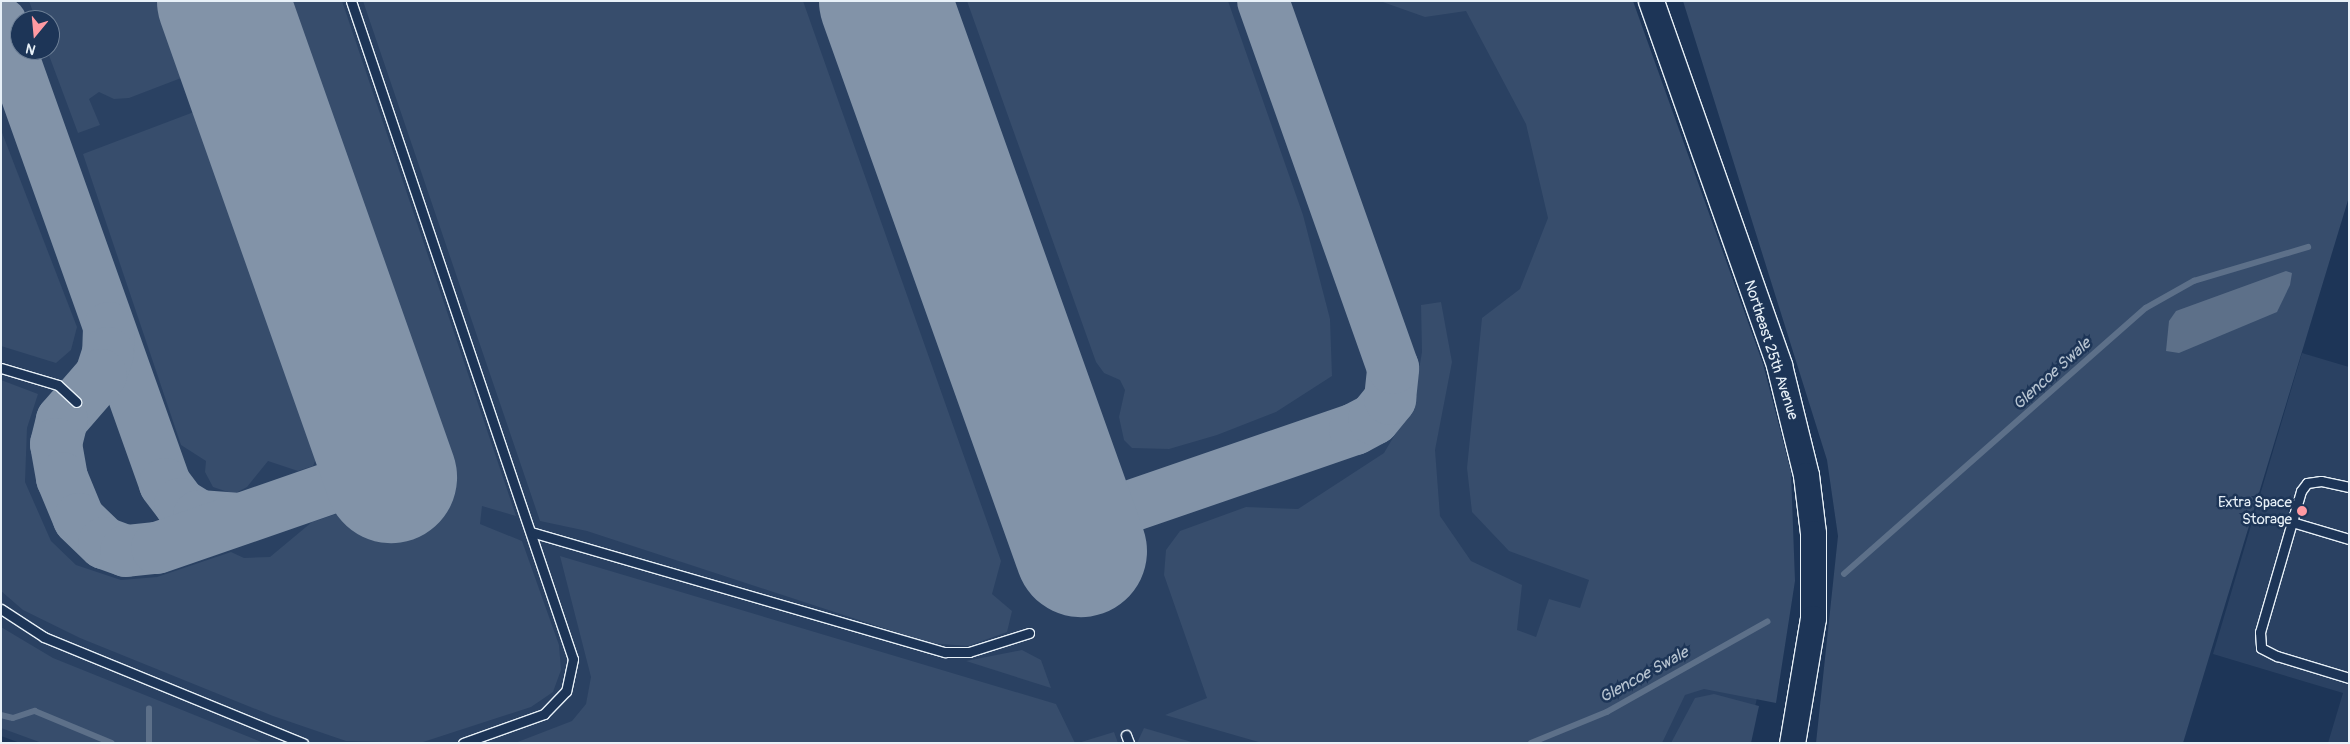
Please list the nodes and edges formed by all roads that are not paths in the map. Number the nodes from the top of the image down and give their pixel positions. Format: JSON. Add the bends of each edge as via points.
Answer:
{"nodes":[{"id":1,"x":351,"y":1,"type":"edge"},
{"id":2,"x":1650,"y":1,"type":"edge"},
{"id":3,"x":1,"y":368,"type":"edge"},
{"id":4,"x":76,"y":402,"type":"dead end"},
{"id":5,"x":2349,"y":487,"type":"edge"},
{"id":6,"x":2292,"y":522,"type":"junction"},
{"id":7,"x":532,"y":532,"type":"junction"},
{"id":8,"x":2349,"y":539,"type":"edge"},
{"id":9,"x":1,"y":609,"type":"edge"},
{"id":10,"x":1029,"y":633,"type":"dead end"},
{"id":11,"x":2349,"y":678,"type":"edge"},
{"id":12,"x":303,"y":743,"type":"edge"},
{"id":13,"x":463,"y":743,"type":"edge"},
{"id":14,"x":1792,"y":743,"type":"edge"}],
"edges":[{"from":1,"to":7,"type":"lane"},
{"from":2,"to":14,"type":"main road","name":"Northeast 25th Avenue","via":[[1784,383],[1806,475],[1813,533],[1813,618]]},
{"from":3,"to":4,"type":"lane","via":[[58,385]]},
{"from":5,"to":6,"type":"lane","via":[[2321,481],[2307,483]]},
{"from":6,"to":8,"type":"lane"},
{"from":6,"to":11,"type":"lane","via":[[2260,632],[2261,648]]},
{"from":7,"to":10,"type":"lane","via":[[945,652],[969,652]]},
{"from":7,"to":13,"type":"lane","via":[[569,643],[572,675],[557,704],[544,714]]},
{"from":9,"to":12,"type":"lane","via":[[44,637]]}]}
